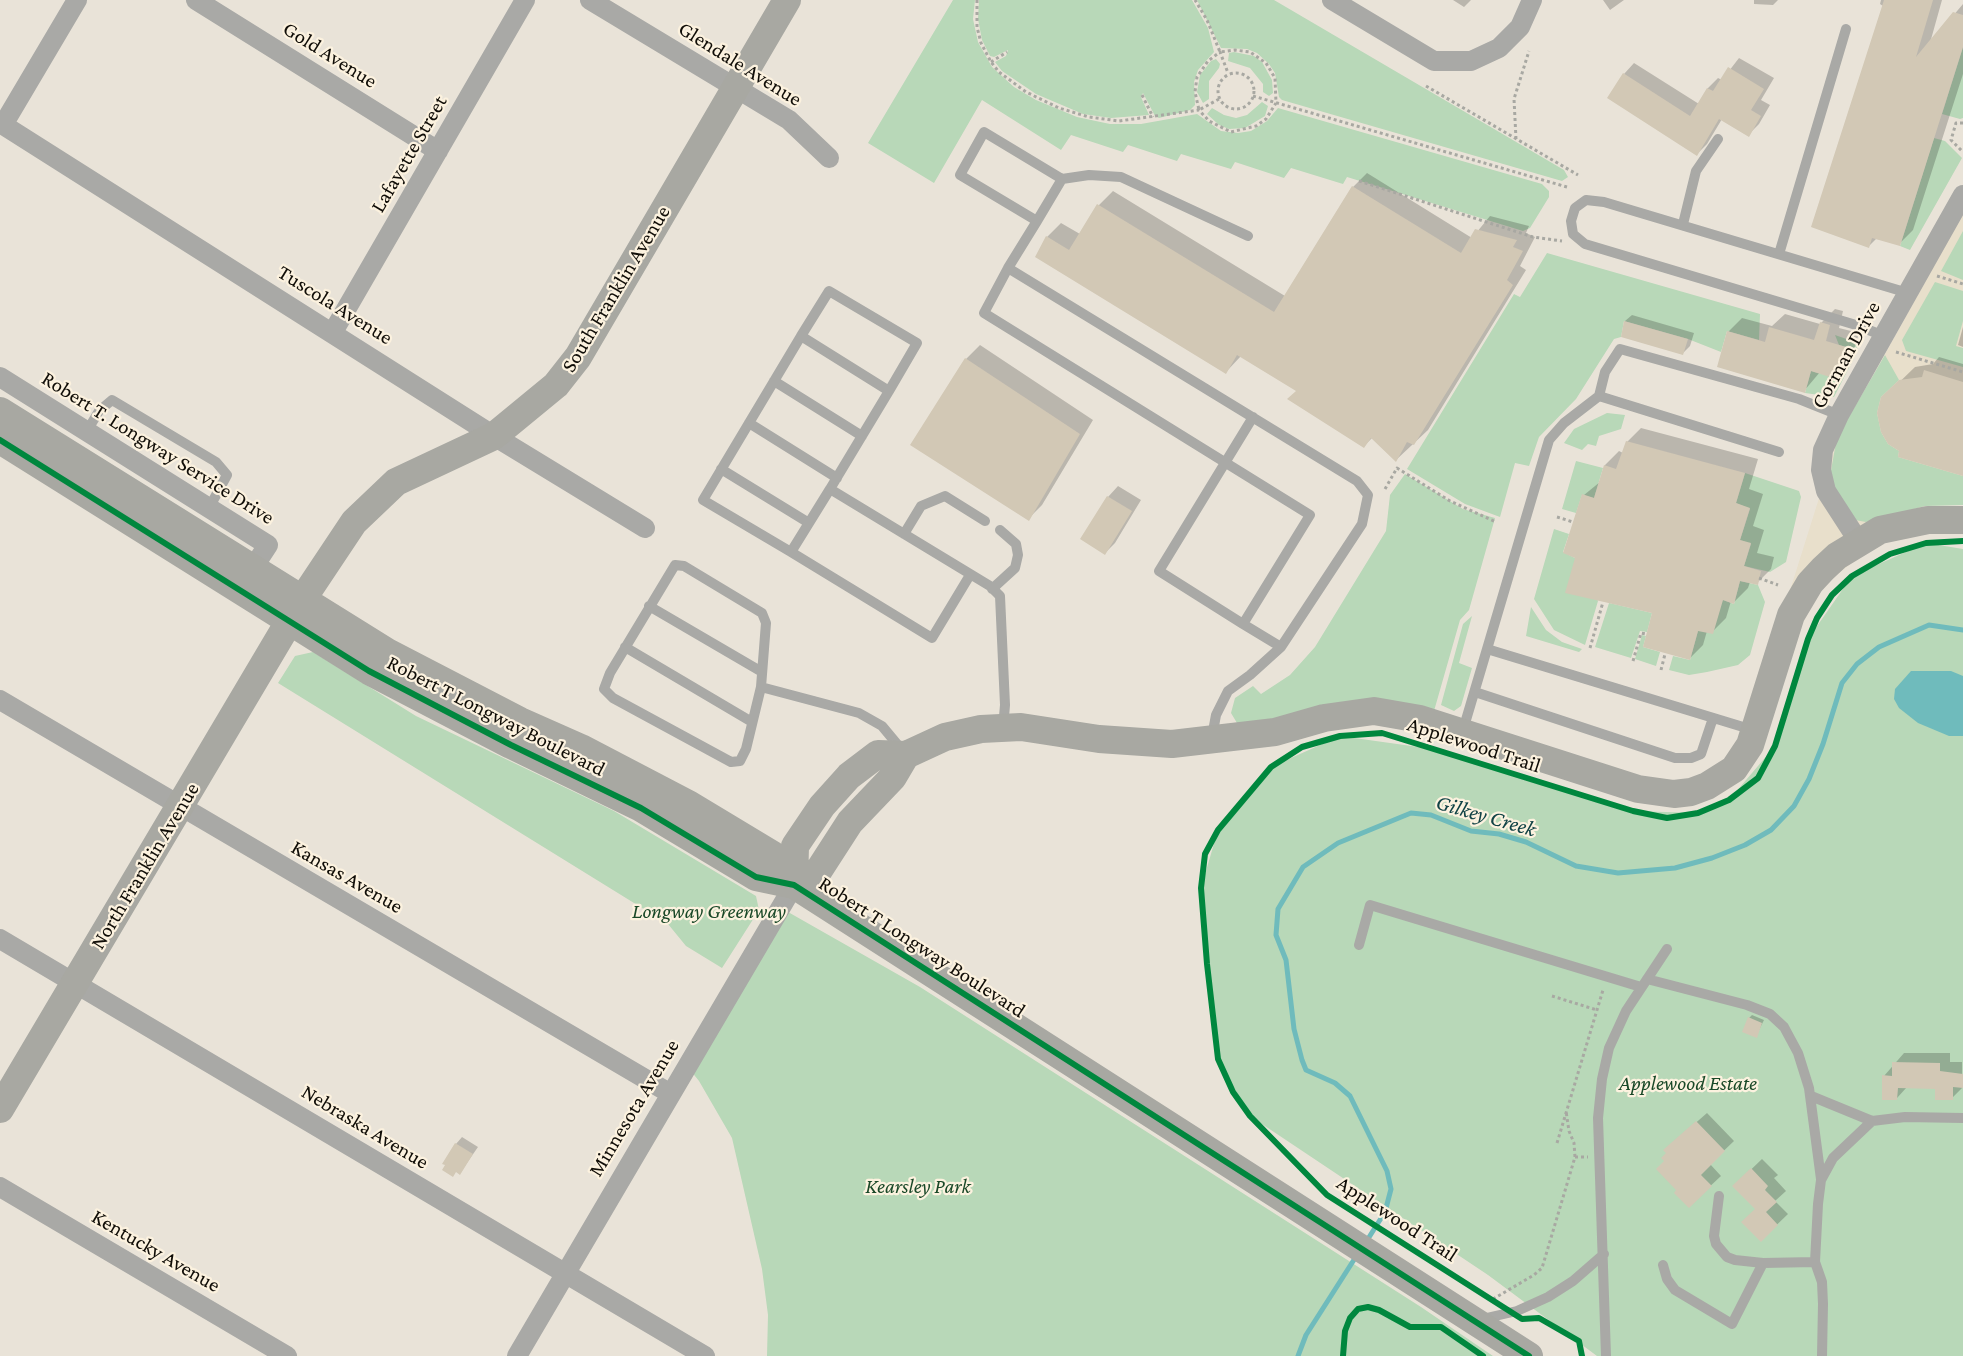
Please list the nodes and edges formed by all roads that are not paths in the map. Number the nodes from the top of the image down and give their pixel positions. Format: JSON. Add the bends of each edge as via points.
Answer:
{"nodes":[{"id":1,"x":77,"y":0,"type":"edge"},
{"id":2,"x":196,"y":0,"type":"edge"},
{"id":3,"x":525,"y":0,"type":"edge"},
{"id":4,"x":590,"y":0,"type":"edge"},
{"id":5,"x":787,"y":0,"type":"edge"},
{"id":6,"x":1332,"y":0,"type":"edge"},
{"id":7,"x":1532,"y":0,"type":"edge"},
{"id":8,"x":1846,"y":29,"type":"dead end"},
{"id":9,"x":737,"y":88,"type":"junction"},
{"id":10,"x":2,"y":124,"type":"edge"},
{"id":11,"x":1718,"y":139,"type":"dead end"},
{"id":12,"x":438,"y":151,"type":"junction"},
{"id":13,"x":829,"y":158,"type":"dead end"},
{"id":14,"x":1062,"y":179,"type":"junction"},
{"id":15,"x":1963,"y":195,"type":"edge"},
{"id":16,"x":1036,"y":221,"type":"junction"},
{"id":17,"x":1683,"y":224,"type":"junction"},
{"id":18,"x":1248,"y":236,"type":"dead end"},
{"id":19,"x":1779,"y":254,"type":"junction"},
{"id":20,"x":1008,"y":268,"type":"junction"},
{"id":21,"x":1908,"y":293,"type":"junction"},
{"id":22,"x":333,"y":332,"type":"junction"},
{"id":23,"x":801,"y":336,"type":"junction"},
{"id":24,"x":1887,"y":343,"type":"junction"},
{"id":25,"x":0,"y":377,"type":"edge"},
{"id":26,"x":774,"y":381,"type":"junction"},
{"id":27,"x":889,"y":391,"type":"junction"},
{"id":28,"x":1599,"y":396,"type":"junction"},
{"id":29,"x":0,"y":411,"type":"edge"},
{"id":30,"x":1839,"y":415,"type":"junction"},
{"id":31,"x":1252,"y":417,"type":"junction"},
{"id":32,"x":749,"y":423,"type":"junction"},
{"id":33,"x":87,"y":431,"type":"junction"},
{"id":34,"x":494,"y":436,"type":"junction"},
{"id":35,"x":862,"y":436,"type":"junction"},
{"id":36,"x":0,"y":440,"type":"edge"},
{"id":37,"x":1779,"y":452,"type":"dead end"},
{"id":38,"x":1226,"y":463,"type":"junction"},
{"id":39,"x":722,"y":470,"type":"junction"},
{"id":40,"x":837,"y":478,"type":"junction"},
{"id":41,"x":830,"y":489,"type":"junction"},
{"id":42,"x":209,"y":508,"type":"junction"},
{"id":43,"x":985,"y":520,"type":"dead end"},
{"id":44,"x":1963,"y":520,"type":"edge"},
{"id":45,"x":809,"y":523,"type":"junction"},
{"id":46,"x":645,"y":528,"type":"dead end"},
{"id":47,"x":1000,"y":530,"type":"dead end"},
{"id":48,"x":904,"y":534,"type":"junction"},
{"id":49,"x":1859,"y":542,"type":"junction"},
{"id":50,"x":791,"y":552,"type":"junction"},
{"id":51,"x":253,"y":568,"type":"junction"},
{"id":52,"x":970,"y":574,"type":"junction"},
{"id":53,"x":993,"y":589,"type":"junction"},
{"id":54,"x":649,"y":606,"type":"junction"},
{"id":55,"x":296,"y":611,"type":"junction"},
{"id":56,"x":1243,"y":624,"type":"junction"},
{"id":57,"x":625,"y":647,"type":"junction"},
{"id":58,"x":1281,"y":647,"type":"junction"},
{"id":59,"x":1487,"y":649,"type":"junction"},
{"id":60,"x":762,"y":672,"type":"junction"},
{"id":61,"x":761,"y":687,"type":"junction"},
{"id":62,"x":1474,"y":692,"type":"junction"},
{"id":63,"x":0,"y":700,"type":"edge"},
{"id":64,"x":1713,"y":718,"type":"junction"},
{"id":65,"x":752,"y":722,"type":"junction"},
{"id":66,"x":1003,"y":728,"type":"junction"},
{"id":67,"x":1756,"y":731,"type":"junction"},
{"id":68,"x":1462,"y":735,"type":"junction"},
{"id":69,"x":1212,"y":740,"type":"junction"},
{"id":70,"x":906,"y":755,"type":"junction"},
{"id":71,"x":180,"y":807,"type":"junction"},
{"id":72,"x":794,"y":885,"type":"junction"},
{"id":73,"x":0,"y":939,"type":"edge"},
{"id":74,"x":1359,"y":945,"type":"dead end"},
{"id":75,"x":1666,"y":948,"type":"dead end"},
{"id":76,"x":75,"y":983,"type":"junction"},
{"id":77,"x":1644,"y":983,"type":"junction"},
{"id":78,"x":671,"y":1094,"type":"junction"},
{"id":79,"x":1810,"y":1096,"type":"junction"},
{"id":80,"x":0,"y":1109,"type":"edge"},
{"id":81,"x":1963,"y":1118,"type":"edge"},
{"id":82,"x":1872,"y":1121,"type":"junction"},
{"id":83,"x":1821,"y":1179,"type":"junction"},
{"id":84,"x":0,"y":1187,"type":"edge"},
{"id":85,"x":1719,"y":1196,"type":"dead end"},
{"id":86,"x":1604,"y":1254,"type":"junction"},
{"id":87,"x":1815,"y":1262,"type":"junction"},
{"id":88,"x":1763,"y":1263,"type":"junction"},
{"id":89,"x":1662,"y":1265,"type":"dead end"},
{"id":90,"x":564,"y":1274,"type":"junction"},
{"id":91,"x":1484,"y":1310,"type":"junction"},
{"id":92,"x":287,"y":1356,"type":"edge"},
{"id":93,"x":517,"y":1356,"type":"edge"},
{"id":94,"x":705,"y":1356,"type":"edge"},
{"id":95,"x":1529,"y":1356,"type":"edge"},
{"id":96,"x":1606,"y":1356,"type":"edge"},
{"id":97,"x":1822,"y":1356,"type":"edge"}],
"edges":[{"from":1,"to":10,"type":"street"},
{"from":2,"to":12,"type":"street","name":"Gold Avenue"},
{"from":3,"to":12,"type":"street","name":"Lafayette Street"},
{"from":4,"to":9,"type":"street","name":"Glendale Avenue"},
{"from":5,"to":9,"type":"street","name":"South Franklin Avenue"},
{"from":6,"to":7,"type":"street","via":[[1434,61],[1471,61],[1500,48],[1520,27]]},
{"from":8,"to":19,"type":"lane"},
{"from":9,"to":13,"type":"street","name":"Glendale Avenue","via":[[789,120]]},
{"from":9,"to":34,"type":"street","name":"South Franklin Avenue","via":[[578,357],[556,385]]},
{"from":10,"to":22,"type":"street","name":"Tuscola Avenue"},
{"from":11,"to":17,"type":"lane","via":[[1696,171]]},
{"from":12,"to":22,"type":"street","name":"Lafayette Street"},
{"from":14,"to":16,"type":"lane"},
{"from":14,"to":16,"type":"lane","via":[[984,132],[960,175]]},
{"from":14,"to":18,"type":"lane","via":[[1089,175],[1121,177]]},
{"from":15,"to":21,"type":"street","name":"Gorman Drive"},
{"from":16,"to":20,"type":"lane"},
{"from":17,"to":19,"type":"lane"},
{"from":17,"to":24,"type":"lane","via":[[1586,200],[1575,208],[1571,221],[1573,234],[1585,244],[1856,325]]},
{"from":19,"to":21,"type":"lane"},
{"from":20,"to":31,"type":"lane"},
{"from":20,"to":38,"type":"lane","via":[[984,313]]},
{"from":21,"to":24,"type":"street","name":"Gorman Drive"},
{"from":22,"to":34,"type":"street","name":"Tuscola Avenue"},
{"from":23,"to":26,"type":"lane"},
{"from":23,"to":27,"type":"lane"},
{"from":23,"to":27,"type":"lane","via":[[829,291],[917,343]]},
{"from":24,"to":30,"type":"street","name":"Gorman Drive"},
{"from":25,"to":33,"type":"street","name":"Robert T. Longway Service Drive"},
{"from":26,"to":32,"type":"lane"},
{"from":26,"to":35,"type":"lane"},
{"from":27,"to":35,"type":"lane"},
{"from":28,"to":30,"type":"lane","via":[[1605,372],[1620,349],[1799,399]]},
{"from":28,"to":37,"type":"lane"},
{"from":28,"to":59,"type":"lane","via":[[1549,440]]},
{"from":29,"to":51,"type":"street","name":"Robert T Longway Boulevard"},
{"from":30,"to":49,"type":"street","name":"Gorman Drive","via":[[1823,450],[1823,480],[1832,502]]},
{"from":31,"to":38,"type":"lane"},
{"from":31,"to":58,"type":"lane","via":[[1357,481],[1368,495],[1362,524]]},
{"from":32,"to":39,"type":"lane"},
{"from":32,"to":40,"type":"lane"},
{"from":33,"to":42,"type":"street","name":"Robert T. Longway Service Drive"},
{"from":33,"to":42,"type":"lane","via":[[99,411],[112,400],[216,462],[227,475]]},
{"from":34,"to":46,"type":"street","name":"Tuscola Avenue"},
{"from":34,"to":55,"type":"street","name":"South Franklin Avenue","via":[[396,482],[354,522]]},
{"from":35,"to":40,"type":"lane"},
{"from":36,"to":55,"type":"street","name":"Robert T Longway Boulevard"},
{"from":38,"to":56,"type":"lane","via":[[1159,571]]},
{"from":38,"to":56,"type":"lane","via":[[1310,515]]},
{"from":39,"to":45,"type":"lane"},
{"from":39,"to":50,"type":"lane","via":[[703,500]]},
{"from":40,"to":41,"type":"lane"},
{"from":41,"to":45,"type":"lane"},
{"from":41,"to":48,"type":"lane"},
{"from":42,"to":51,"type":"street","name":"Robert T. Longway Service Drive","via":[[268,544]]},
{"from":43,"to":48,"type":"lane","via":[[945,496],[921,506]]},
{"from":44,"to":49,"type":"street","via":[[1904,523]]},
{"from":45,"to":50,"type":"lane"},
{"from":47,"to":53,"type":"lane","via":[[1016,544],[1018,555],[1015,568]]},
{"from":48,"to":52,"type":"lane"},
{"from":49,"to":67,"type":"street","via":[[1823,569],[1791,615]]},
{"from":50,"to":52,"type":"lane","via":[[932,638]]},
{"from":51,"to":55,"type":"street","name":"Robert T Longway Boulevard"},
{"from":52,"to":53,"type":"lane"},
{"from":53,"to":66,"type":"lane","via":[[1000,596],[1004,642]]},
{"from":54,"to":57,"type":"lane"},
{"from":54,"to":60,"type":"lane"},
{"from":54,"to":60,"type":"lane","via":[[675,565],[684,566],[762,613],[766,623]]},
{"from":55,"to":71,"type":"street","name":"North Franklin Avenue"},
{"from":55,"to":72,"type":"street","name":"Robert T Longway Boulevard","via":[[429,704],[641,808],[756,877]]},
{"from":56,"to":58,"type":"lane"},
{"from":57,"to":65,"type":"lane"},
{"from":57,"to":65,"type":"lane","via":[[604,688],[613,698],[731,762],[740,761],[746,750]]},
{"from":58,"to":69,"type":"lane","via":[[1228,691],[1216,715]]},
{"from":59,"to":62,"type":"lane"},
{"from":59,"to":64,"type":"lane"},
{"from":60,"to":61,"type":"lane"},
{"from":61,"to":65,"type":"lane"},
{"from":61,"to":70,"type":"lane","via":[[859,713],[882,726]]},
{"from":62,"to":64,"type":"lane","via":[[1675,758],[1701,754]]},
{"from":62,"to":68,"type":"lane"},
{"from":63,"to":71,"type":"street","name":"Kansas Avenue"},
{"from":64,"to":67,"type":"lane"},
{"from":66,"to":69,"type":"street","via":[[1157,744]]},
{"from":66,"to":70,"type":"street","via":[[961,731]]},
{"from":67,"to":68,"type":"street","via":[[1734,769],[1707,786],[1674,794],[1638,789]]},
{"from":68,"to":69,"type":"street","via":[[1420,719],[1374,711],[1349,713],[1275,732]]},
{"from":70,"to":72,"type":"street","via":[[878,754],[829,797],[795,846]]},
{"from":71,"to":76,"type":"street","name":"North Franklin Avenue"},
{"from":71,"to":78,"type":"street","name":"Kansas Avenue"},
{"from":72,"to":78,"type":"street","name":"Minnesota Avenue"},
{"from":72,"to":91,"type":"street","name":"Robert T Longway Boulevard","via":[[1362,1247]]},
{"from":73,"to":76,"type":"street","name":"Nebraska Avenue"},
{"from":74,"to":77,"type":"lane","via":[[1370,905],[1607,976]]},
{"from":75,"to":77,"type":"lane"},
{"from":76,"to":80,"type":"street","name":"North Franklin Avenue"},
{"from":76,"to":90,"type":"street","name":"Nebraska Avenue"},
{"from":77,"to":79,"type":"lane","via":[[1747,1005],[1770,1014],[1784,1027],[1798,1053]]},
{"from":77,"to":86,"type":"lane","via":[[1609,1048],[1602,1079],[1598,1119]]},
{"from":78,"to":90,"type":"street","name":"Minnesota Avenue"},
{"from":79,"to":82,"type":"lane"},
{"from":79,"to":83,"type":"lane"},
{"from":81,"to":82,"type":"lane"},
{"from":82,"to":83,"type":"lane","via":[[1833,1158]]},
{"from":83,"to":87,"type":"lane"},
{"from":84,"to":92,"type":"street","name":"Kentucky Avenue"},
{"from":85,"to":88,"type":"lane","via":[[1716,1244],[1727,1257]]},
{"from":86,"to":91,"type":"lane","via":[[1557,1292],[1512,1312]]},
{"from":86,"to":96,"type":"lane"},
{"from":87,"to":88,"type":"lane"},
{"from":87,"to":97,"type":"lane","via":[[1822,1282]]},
{"from":88,"to":89,"type":"lane","via":[[1731,1324],[1675,1290]]},
{"from":90,"to":93,"type":"street","name":"Minnesota Avenue"},
{"from":90,"to":94,"type":"street","name":"Nebraska Avenue"},
{"from":91,"to":95,"type":"street","name":"Robert T Longway Boulevard"}]}
